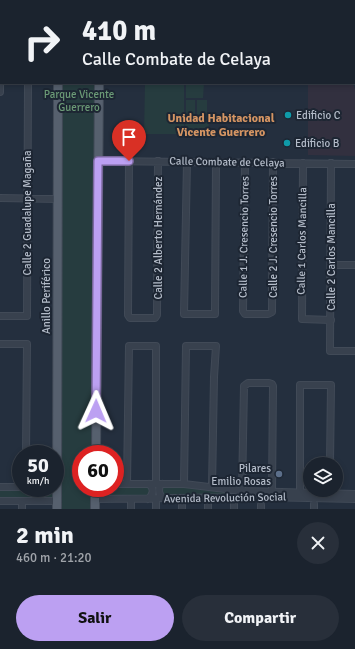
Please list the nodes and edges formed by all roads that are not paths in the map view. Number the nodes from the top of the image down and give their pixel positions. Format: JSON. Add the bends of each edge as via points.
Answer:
{"nodes":[{"id":1,"x":0,"y":65,"type":"edge"},
{"id":2,"x":28,"y":84,"type":"edge"},
{"id":3,"x":99,"y":84,"type":"edge"},
{"id":4,"x":57,"y":85,"type":"edge"},
{"id":5,"x":0,"y":92,"type":"edge"},
{"id":6,"x":98,"y":161,"type":"junction"},
{"id":7,"x":129,"y":161,"type":"junction"},
{"id":8,"x":158,"y":161,"type":"junction"},
{"id":9,"x":188,"y":162,"type":"junction"},
{"id":10,"x":216,"y":162,"type":"junction"},
{"id":11,"x":245,"y":162,"type":"junction"},
{"id":12,"x":274,"y":162,"type":"junction"},
{"id":13,"x":303,"y":163,"type":"junction"},
{"id":14,"x":331,"y":163,"type":"junction"},
{"id":15,"x":355,"y":164,"type":"edge"},
{"id":16,"x":0,"y":198,"type":"edge"},
{"id":17,"x":27,"y":198,"type":"junction"},
{"id":18,"x":58,"y":199,"type":"junction"},
{"id":19,"x":331,"y":265,"type":"junction"},
{"id":20,"x":355,"y":265,"type":"edge"},
{"id":21,"x":243,"y":311,"type":"joint"},
{"id":22,"x":0,"y":316,"type":"edge"},
{"id":23,"x":331,"y":320,"type":"junction"},
{"id":24,"x":0,"y":344,"type":"edge"},
{"id":25,"x":355,"y":351,"type":"edge"},
{"id":26,"x":26,"y":445,"type":"edge"},
{"id":27,"x":56,"y":445,"type":"edge"},
{"id":28,"x":96,"y":445,"type":"edge"},
{"id":29,"x":330,"y":457,"type":"edge"},
{"id":30,"x":127,"y":484,"type":"joint"},
{"id":31,"x":156,"y":484,"type":"junction"},
{"id":32,"x":184,"y":484,"type":"junction"},
{"id":33,"x":3,"y":487,"type":"edge"},
{"id":34,"x":212,"y":487,"type":"junction"},
{"id":35,"x":242,"y":491,"type":"junction"},
{"id":36,"x":272,"y":492,"type":"junction"},
{"id":37,"x":300,"y":492,"type":"junction"},
{"id":38,"x":303,"y":492,"type":"edge"},
{"id":39,"x":0,"y":493,"type":"edge"},
{"id":40,"x":343,"y":493,"type":"edge"},
{"id":41,"x":355,"y":494,"type":"edge"},
{"id":42,"x":208,"y":498,"type":"junction"},
{"id":43,"x":234,"y":498,"type":"junction"},
{"id":44,"x":355,"y":498,"type":"edge"},
{"id":45,"x":95,"y":499,"type":"joint"},
{"id":46,"x":131,"y":499,"type":"junction"},
{"id":47,"x":148,"y":499,"type":"junction"},
{"id":48,"x":156,"y":499,"type":"junction"},
{"id":49,"x":164,"y":499,"type":"junction"},
{"id":50,"x":182,"y":499,"type":"junction"},
{"id":51,"x":0,"y":501,"type":"edge"},
{"id":52,"x":8,"y":501,"type":"junction"},
{"id":53,"x":22,"y":501,"type":"junction"},
{"id":54,"x":57,"y":505,"type":"edge"},
{"id":55,"x":22,"y":509,"type":"edge"},
{"id":56,"x":95,"y":509,"type":"edge"},
{"id":57,"x":131,"y":509,"type":"edge"},
{"id":58,"x":156,"y":509,"type":"edge"},
{"id":59,"x":182,"y":509,"type":"edge"},
{"id":60,"x":208,"y":509,"type":"edge"},
{"id":61,"x":234,"y":509,"type":"edge"}],
"edges":[{"from":1,"to":5,"type":"street"},
{"from":2,"to":17,"type":"street","name":"Calle 2 Guadalupe Magaña"},
{"from":3,"to":6,"type":"main road"},
{"from":4,"to":18,"type":"main road","name":"Anillo Periférico"},
{"from":6,"to":7,"type":"street","name":"Calle Combate de Celaya"},
{"from":6,"to":28,"type":"main road"},
{"from":7,"to":8,"type":"street","name":"Calle Combate de Celaya"},
{"from":7,"to":8,"type":"street","name":"Calle 2 Alberto Hernández","via":[[128,315],[130,318],[155,318]]},
{"from":8,"to":9,"type":"street","name":"Calle Combate de Celaya"},
{"from":9,"to":10,"type":"street","name":"Calle Combate de Celaya"},
{"from":9,"to":10,"type":"street","via":[[184,314],[215,314]]},
{"from":10,"to":11,"type":"street","name":"Calle Combate de Celaya"},
{"from":11,"to":12,"type":"street","name":"Calle Combate de Celaya"},
{"from":11,"to":21,"type":"street","name":"Calle 1 J. Cresencio Torres"},
{"from":12,"to":13,"type":"street","name":"Calle Combate de Celaya"},
{"from":12,"to":21,"type":"street","name":"Calle 2 J. Cresencio Torres","via":[[272,312],[247,314]]},
{"from":13,"to":14,"type":"street","name":"Calle Combate de Celaya"},
{"from":13,"to":23,"type":"street","name":"Calle 1 Carlos Mancilla","via":[[302,319]]},
{"from":14,"to":15,"type":"street","name":"Calle Combate de Celaya"},
{"from":14,"to":19,"type":"street","name":"Calle 2 Carlos Mancilla"},
{"from":16,"to":17,"type":"street"},
{"from":17,"to":18,"type":"street"},
{"from":17,"to":22,"type":"street","name":"Calle 2 Guadalupe Magaña","via":[[27,316]]},
{"from":18,"to":27,"type":"main road","name":"Anillo Periférico"},
{"from":19,"to":20,"type":"street"},
{"from":19,"to":23,"type":"street","name":"Calle 2 Carlos Mancilla"},
{"from":23,"to":25,"type":"street","name":"Calle 2 Carlos Mancilla","via":[[330,351]]},
{"from":24,"to":26,"type":"street","via":[[27,344]]},
{"from":29,"to":37,"type":"street","via":[[331,385],[300,385]]},
{"from":30,"to":31,"type":"street","name":"Avenida Revolución Social"},
{"from":30,"to":31,"type":"street","via":[[129,346],[156,346]]},
{"from":31,"to":32,"type":"street","name":"Avenida Revolución Social"},
{"from":31,"to":47,"type":"street","via":[[152,496]]},
{"from":31,"to":49,"type":"street","via":[[160,486],[160,496]]},
{"from":32,"to":34,"type":"street","name":"Avenida Revolución Social"},
{"from":32,"to":34,"type":"street","via":[[186,346],[216,346]]},
{"from":33,"to":39,"type":"street"},
{"from":34,"to":35,"type":"street","name":"Avenida Revolución Social"},
{"from":35,"to":36,"type":"street","name":"Avenida Revolución Social"},
{"from":35,"to":36,"type":"street","via":[[244,386],[248,383],[269,383],[273,386]]},
{"from":36,"to":37,"type":"street","name":"Avenida Revolución Social"},
{"from":37,"to":38,"type":"street","name":"Avenida Revolución Social"},
{"from":39,"to":52,"type":"street"},
{"from":40,"to":41,"type":"street","name":"Avenida Revolución Social"},
{"from":42,"to":43,"type":"street","name":"Avenida Revolución Social"},
{"from":42,"to":50,"type":"street","name":"Avenida Revolución Social"},
{"from":42,"to":60,"type":"street"},
{"from":43,"to":44,"type":"street","name":"Avenida Revolución Social"},
{"from":43,"to":61,"type":"street"},
{"from":45,"to":46,"type":"street","name":"Avenida Revolución Social"},
{"from":45,"to":56,"type":"main road"},
{"from":46,"to":47,"type":"street","name":"Avenida Revolución Social"},
{"from":46,"to":57,"type":"street"},
{"from":47,"to":48,"type":"street","name":"Avenida Revolución Social"},
{"from":48,"to":49,"type":"street","name":"Avenida Revolución Social"},
{"from":48,"to":58,"type":"street"},
{"from":49,"to":50,"type":"street","name":"Avenida Revolución Social"},
{"from":50,"to":59,"type":"street"},
{"from":51,"to":52,"type":"street"},
{"from":52,"to":53,"type":"street"},
{"from":53,"to":54,"type":"street"},
{"from":53,"to":55,"type":"street"}]}
